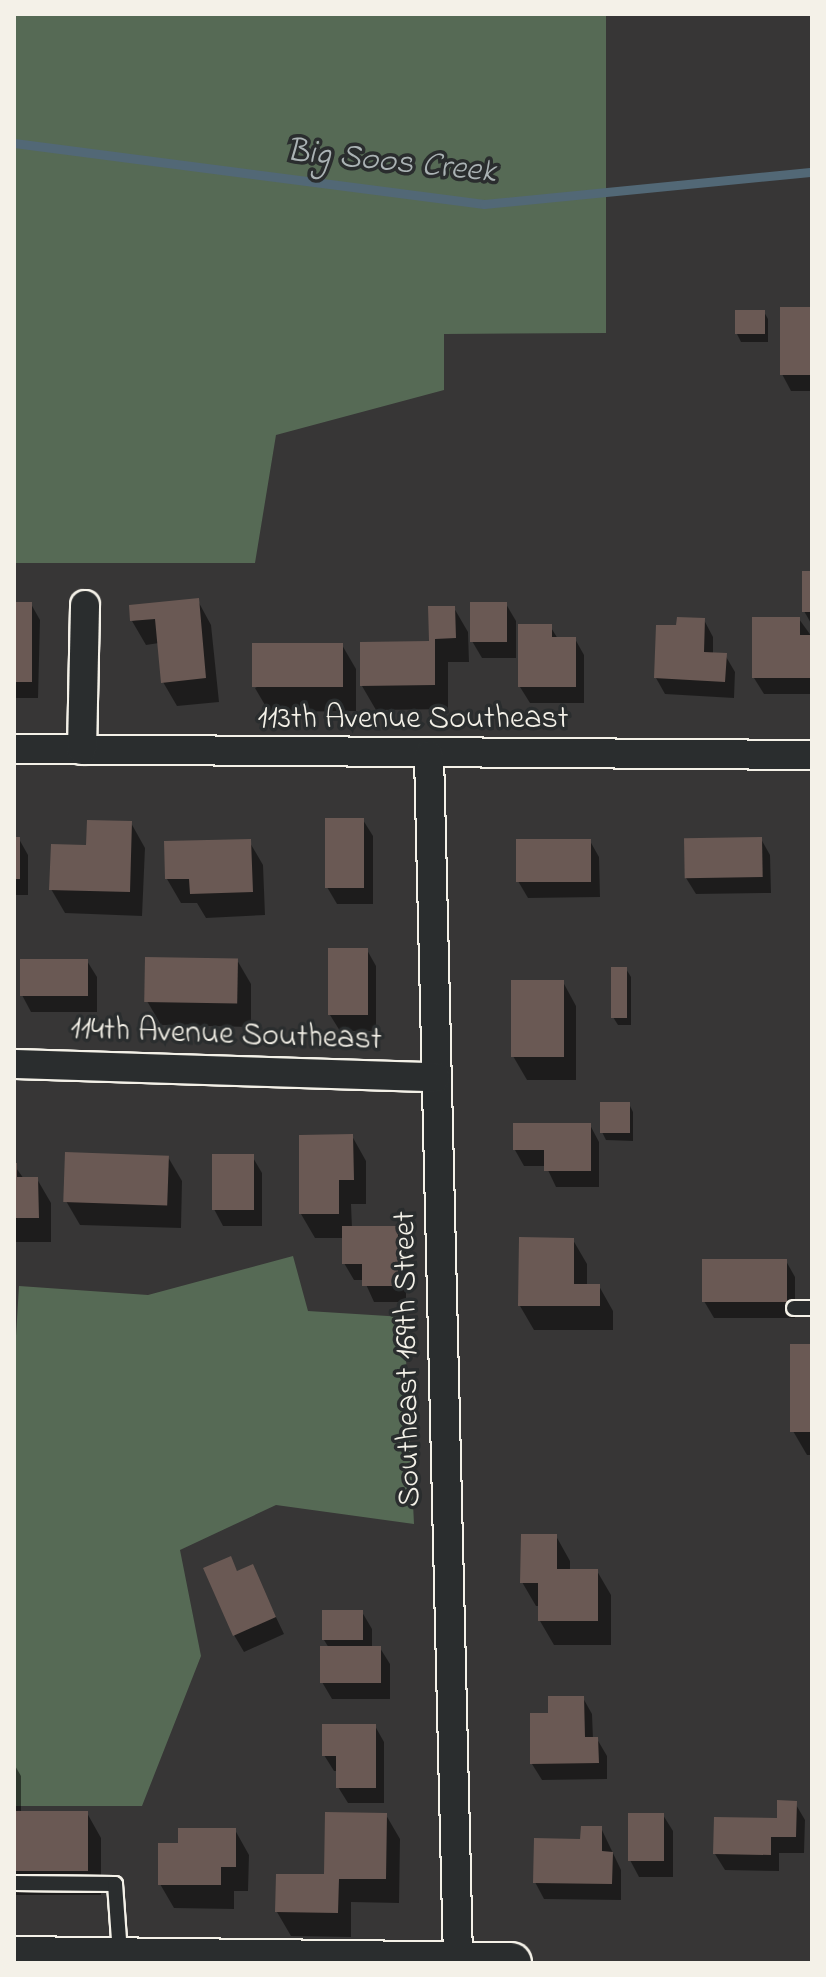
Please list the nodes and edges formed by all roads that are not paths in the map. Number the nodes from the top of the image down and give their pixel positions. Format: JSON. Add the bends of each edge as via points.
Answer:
{"nodes":[{"id":1,"x":85,"y":605,"type":"dead end"},
{"id":2,"x":14,"y":749,"type":"edge"},
{"id":3,"x":82,"y":750,"type":"junction"},
{"id":4,"x":429,"y":755,"type":"junction"},
{"id":5,"x":812,"y":755,"type":"edge"},
{"id":6,"x":14,"y":1064,"type":"edge"},
{"id":7,"x":436,"y":1077,"type":"junction"},
{"id":8,"x":794,"y":1308,"type":"dead end"},
{"id":9,"x":812,"y":1308,"type":"edge"},
{"id":10,"x":14,"y":1883,"type":"edge"},
{"id":11,"x":14,"y":1957,"type":"edge"},
{"id":12,"x":120,"y":1958,"type":"junction"},
{"id":13,"x":458,"y":1962,"type":"edge"},
{"id":14,"x":511,"y":1963,"type":"edge"}],
"edges":[{"from":1,"to":3,"type":"street"},
{"from":2,"to":3,"type":"street","name":"113th Avenue Southeast"},
{"from":3,"to":4,"type":"street","name":"113th Avenue Southeast"},
{"from":4,"to":5,"type":"street","name":"113th Avenue Southeast"},
{"from":4,"to":7,"type":"street","name":"Southeast 169th Street"},
{"from":6,"to":7,"type":"street","name":"114th Avenue Southeast"},
{"from":7,"to":13,"type":"street","name":"Southeast 169th Street"},
{"from":8,"to":9,"type":"lane"},
{"from":10,"to":12,"type":"lane","via":[[115,1884]]},
{"from":11,"to":12,"type":"street"},
{"from":12,"to":13,"type":"street"},
{"from":13,"to":14,"type":"street"}]}
